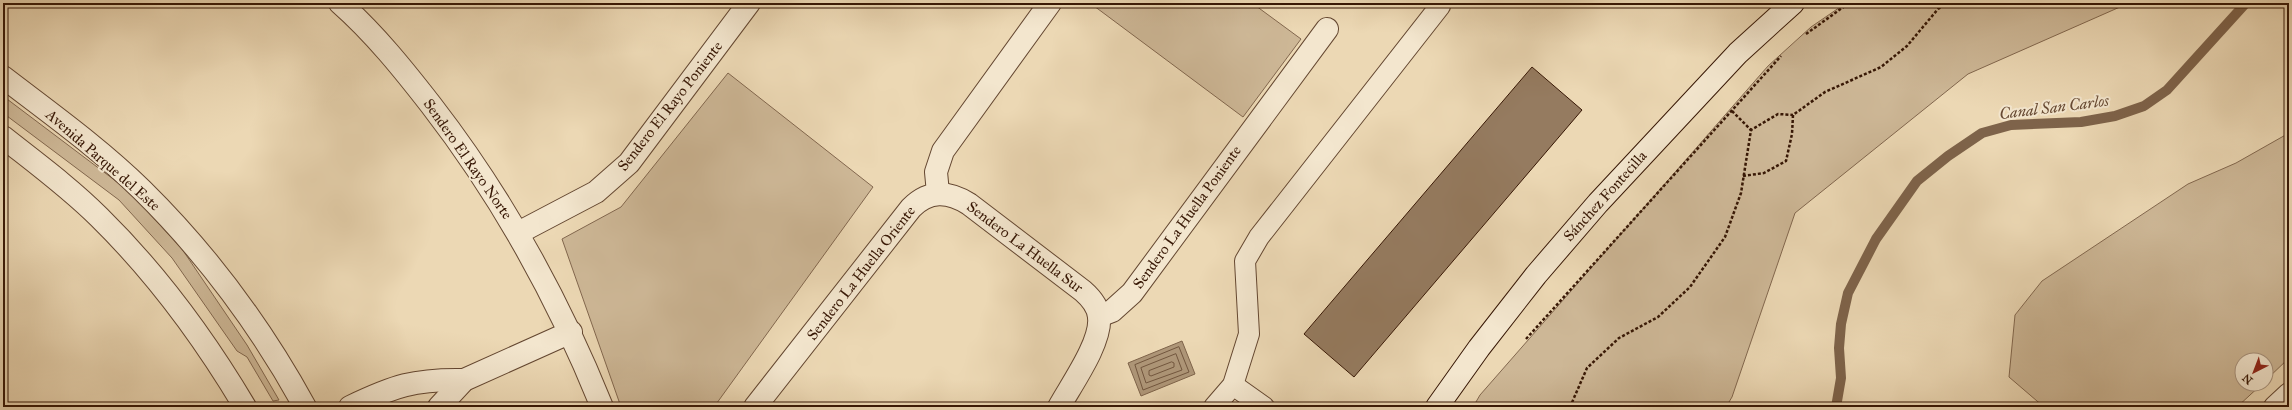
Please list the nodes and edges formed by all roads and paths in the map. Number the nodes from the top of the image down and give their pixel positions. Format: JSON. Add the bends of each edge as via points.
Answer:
{"nodes":[{"id":1,"x":340,"y":3,"type":"edge"},
{"id":2,"x":749,"y":3,"type":"edge"},
{"id":3,"x":1050,"y":3,"type":"edge"},
{"id":4,"x":1793,"y":3,"type":"edge"},
{"id":5,"x":1849,"y":3,"type":"edge"},
{"id":6,"x":1948,"y":3,"type":"edge"},
{"id":7,"x":1440,"y":6,"type":"dead end"},
{"id":8,"x":1327,"y":29,"type":"dead end"},
{"id":9,"x":1802,"y":37,"type":"dead end"},
{"id":10,"x":1787,"y":51,"type":"dead end"},
{"id":11,"x":3,"y":77,"type":"edge"},
{"id":12,"x":1732,"y":111,"type":"junction"},
{"id":13,"x":1793,"y":115,"type":"junction"},
{"id":14,"x":1751,"y":130,"type":"junction"},
{"id":15,"x":3,"y":137,"type":"edge"},
{"id":16,"x":1743,"y":176,"type":"junction"},
{"id":17,"x":938,"y":193,"type":"junction"},
{"id":18,"x":518,"y":233,"type":"junction"},
{"id":19,"x":1099,"y":316,"type":"junction"},
{"id":20,"x":571,"y":332,"type":"junction"},
{"id":21,"x":1524,"y":342,"type":"dead end"},
{"id":22,"x":464,"y":380,"type":"junction"},
{"id":23,"x":1233,"y":385,"type":"junction"},
{"id":24,"x":2289,"y":394,"type":"edge"},
{"id":25,"x":245,"y":407,"type":"edge"},
{"id":26,"x":305,"y":407,"type":"edge"},
{"id":27,"x":350,"y":407,"type":"edge"},
{"id":28,"x":439,"y":407,"type":"edge"},
{"id":29,"x":602,"y":407,"type":"edge"},
{"id":30,"x":756,"y":407,"type":"edge"},
{"id":31,"x":1059,"y":407,"type":"edge"},
{"id":32,"x":1214,"y":407,"type":"edge"},
{"id":33,"x":1264,"y":407,"type":"edge"},
{"id":34,"x":1437,"y":407,"type":"edge"},
{"id":35,"x":1570,"y":407,"type":"edge"},
{"id":36,"x":2275,"y":407,"type":"edge"}],
"edges":[{"from":1,"to":18,"type":"street","name":"Sendero El Rayo Norte","via":[[375,38],[423,95],[482,174]]},
{"from":2,"to":18,"type":"street","name":"Sendero El Rayo Poniente","via":[[629,163],[596,192]]},
{"from":3,"to":17,"type":"street","via":[[943,151],[936,172]]},
{"from":4,"to":34,"type":"street","name":"Sánchez Fontecilla","via":[[1738,53],[1598,202],[1536,274]]},
{"from":5,"to":9,"type":"path"},
{"from":6,"to":13,"type":"path","via":[[1938,9],[1907,46],[1880,67],[1825,92]]},
{"from":7,"to":23,"type":"lane","via":[[1259,237],[1245,261],[1249,334]]},
{"from":8,"to":19,"type":"street","name":"Sendero La Huella Poniente","via":[[1132,293],[1112,311]]},
{"from":10,"to":12,"type":"path"},
{"from":11,"to":26,"type":"street","name":"Avenida Parque del Este","via":[[141,189],[190,241],[232,291]]},
{"from":12,"to":14,"type":"path"},
{"from":12,"to":21,"type":"path"},
{"from":13,"to":14,"type":"path","via":[[1778,114]]},
{"from":13,"to":16,"type":"path","via":[[1786,161],[1764,173]]},
{"from":14,"to":16,"type":"path"},
{"from":15,"to":25,"type":"street","via":[[93,211],[141,261],[180,308],[216,358]]},
{"from":16,"to":35,"type":"path","via":[[1741,193],[1725,237],[1690,287],[1658,317],[1619,338],[1587,368]]},
{"from":17,"to":19,"type":"street","name":"Sendero La Huella Sur","via":[[959,198],[976,208],[1091,298]]},
{"from":17,"to":30,"type":"street","name":"Sendero La Huella Oriente","via":[[918,201],[911,208]]},
{"from":18,"to":20,"type":"street","name":"Sendero El Rayo Norte"},
{"from":19,"to":31,"type":"street","via":[[1093,344]]},
{"from":20,"to":22,"type":"street"},
{"from":20,"to":29,"type":"street","name":"Sendero El Rayo Norte"},
{"from":22,"to":27,"type":"street","via":[[402,384]]},
{"from":22,"to":28,"type":"street"},
{"from":23,"to":32,"type":"lane"},
{"from":23,"to":33,"type":"lane"},
{"from":24,"to":36,"type":"street"}]}
